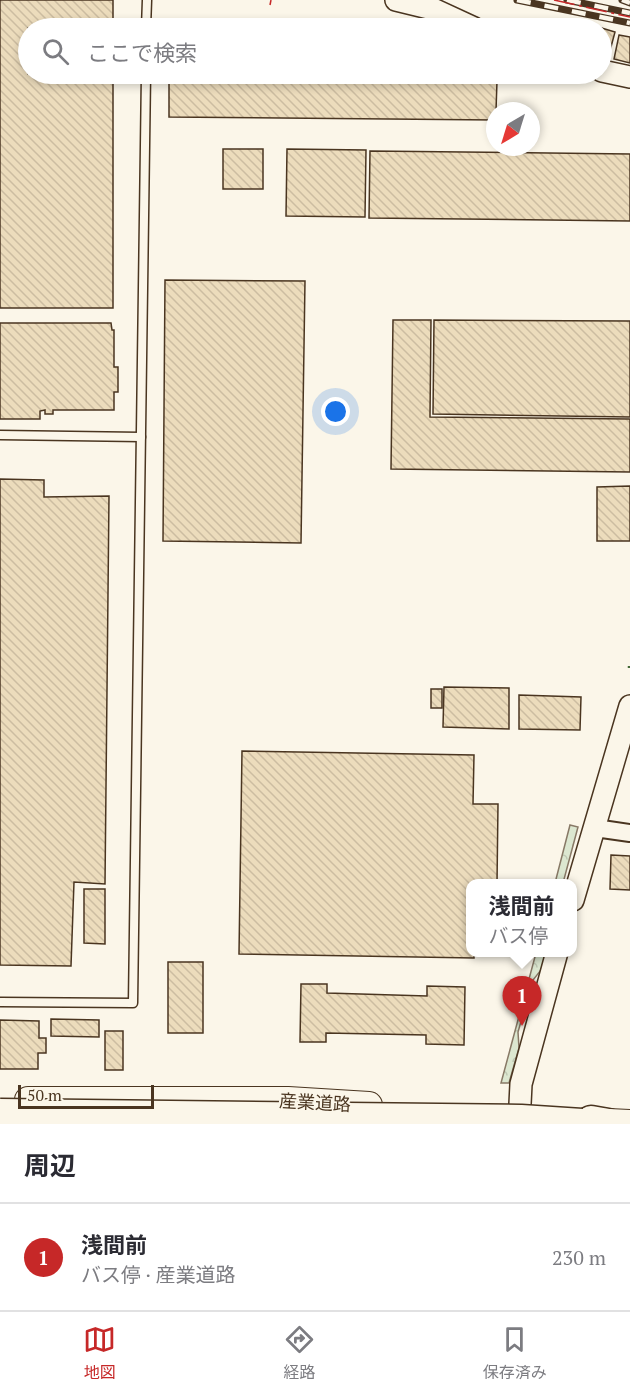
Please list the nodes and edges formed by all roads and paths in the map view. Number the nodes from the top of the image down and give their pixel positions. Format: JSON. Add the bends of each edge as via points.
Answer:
{"nodes":[{"id":1,"x":147,"y":0,"type":"edge"},
{"id":2,"x":396,"y":0,"type":"edge"},
{"id":3,"x":146,"y":18,"type":"edge"},
{"id":4,"x":452,"y":18,"type":"edge"},
{"id":5,"x":612,"y":73,"type":"edge"},
{"id":6,"x":630,"y":77,"type":"edge"},
{"id":7,"x":146,"y":84,"type":"edge"},
{"id":8,"x":0,"y":435,"type":"edge"},
{"id":9,"x":141,"y":438,"type":"junction"},
{"id":10,"x":630,"y":706,"type":"edge"},
{"id":11,"x":595,"y":828,"type":"junction"},
{"id":12,"x":630,"y":833,"type":"edge"},
{"id":13,"x":577,"y":887,"type":"edge"},
{"id":14,"x":556,"y":957,"type":"edge"},
{"id":15,"x":0,"y":1002,"type":"edge"},
{"id":16,"x":0,"y":1100,"type":"edge"},
{"id":17,"x":243,"y":1112,"type":"edge"},
{"id":18,"x":0,"y":1114,"type":"edge"},
{"id":19,"x":519,"y":1119,"type":"edge"},
{"id":20,"x":594,"y":1123,"type":"edge"},
{"id":21,"x":630,"y":1123,"type":"edge"}],
"edges":[{"from":1,"to":3,"type":"lane"},
{"from":2,"to":4,"type":"street"},
{"from":5,"to":6,"type":"street"},
{"from":7,"to":9,"type":"lane"},
{"from":8,"to":9,"type":"lane"},
{"from":9,"to":15,"type":"lane","via":[[132,1003]]},
{"from":10,"to":11,"type":"street"},
{"from":11,"to":12,"type":"street"},
{"from":11,"to":13,"type":"street"},
{"from":14,"to":19,"type":"street","via":[[521,1084]]},
{"from":16,"to":17,"type":"main road","name":"産業道路"},
{"from":17,"to":19,"type":"main road","name":"産業道路","via":[[288,1100]]},
{"from":18,"to":20,"type":"highway","bridge":true},
{"from":19,"to":20,"type":"main road","name":"産業道路"},
{"from":20,"to":21,"type":"main road","name":"産業道路"}]}
